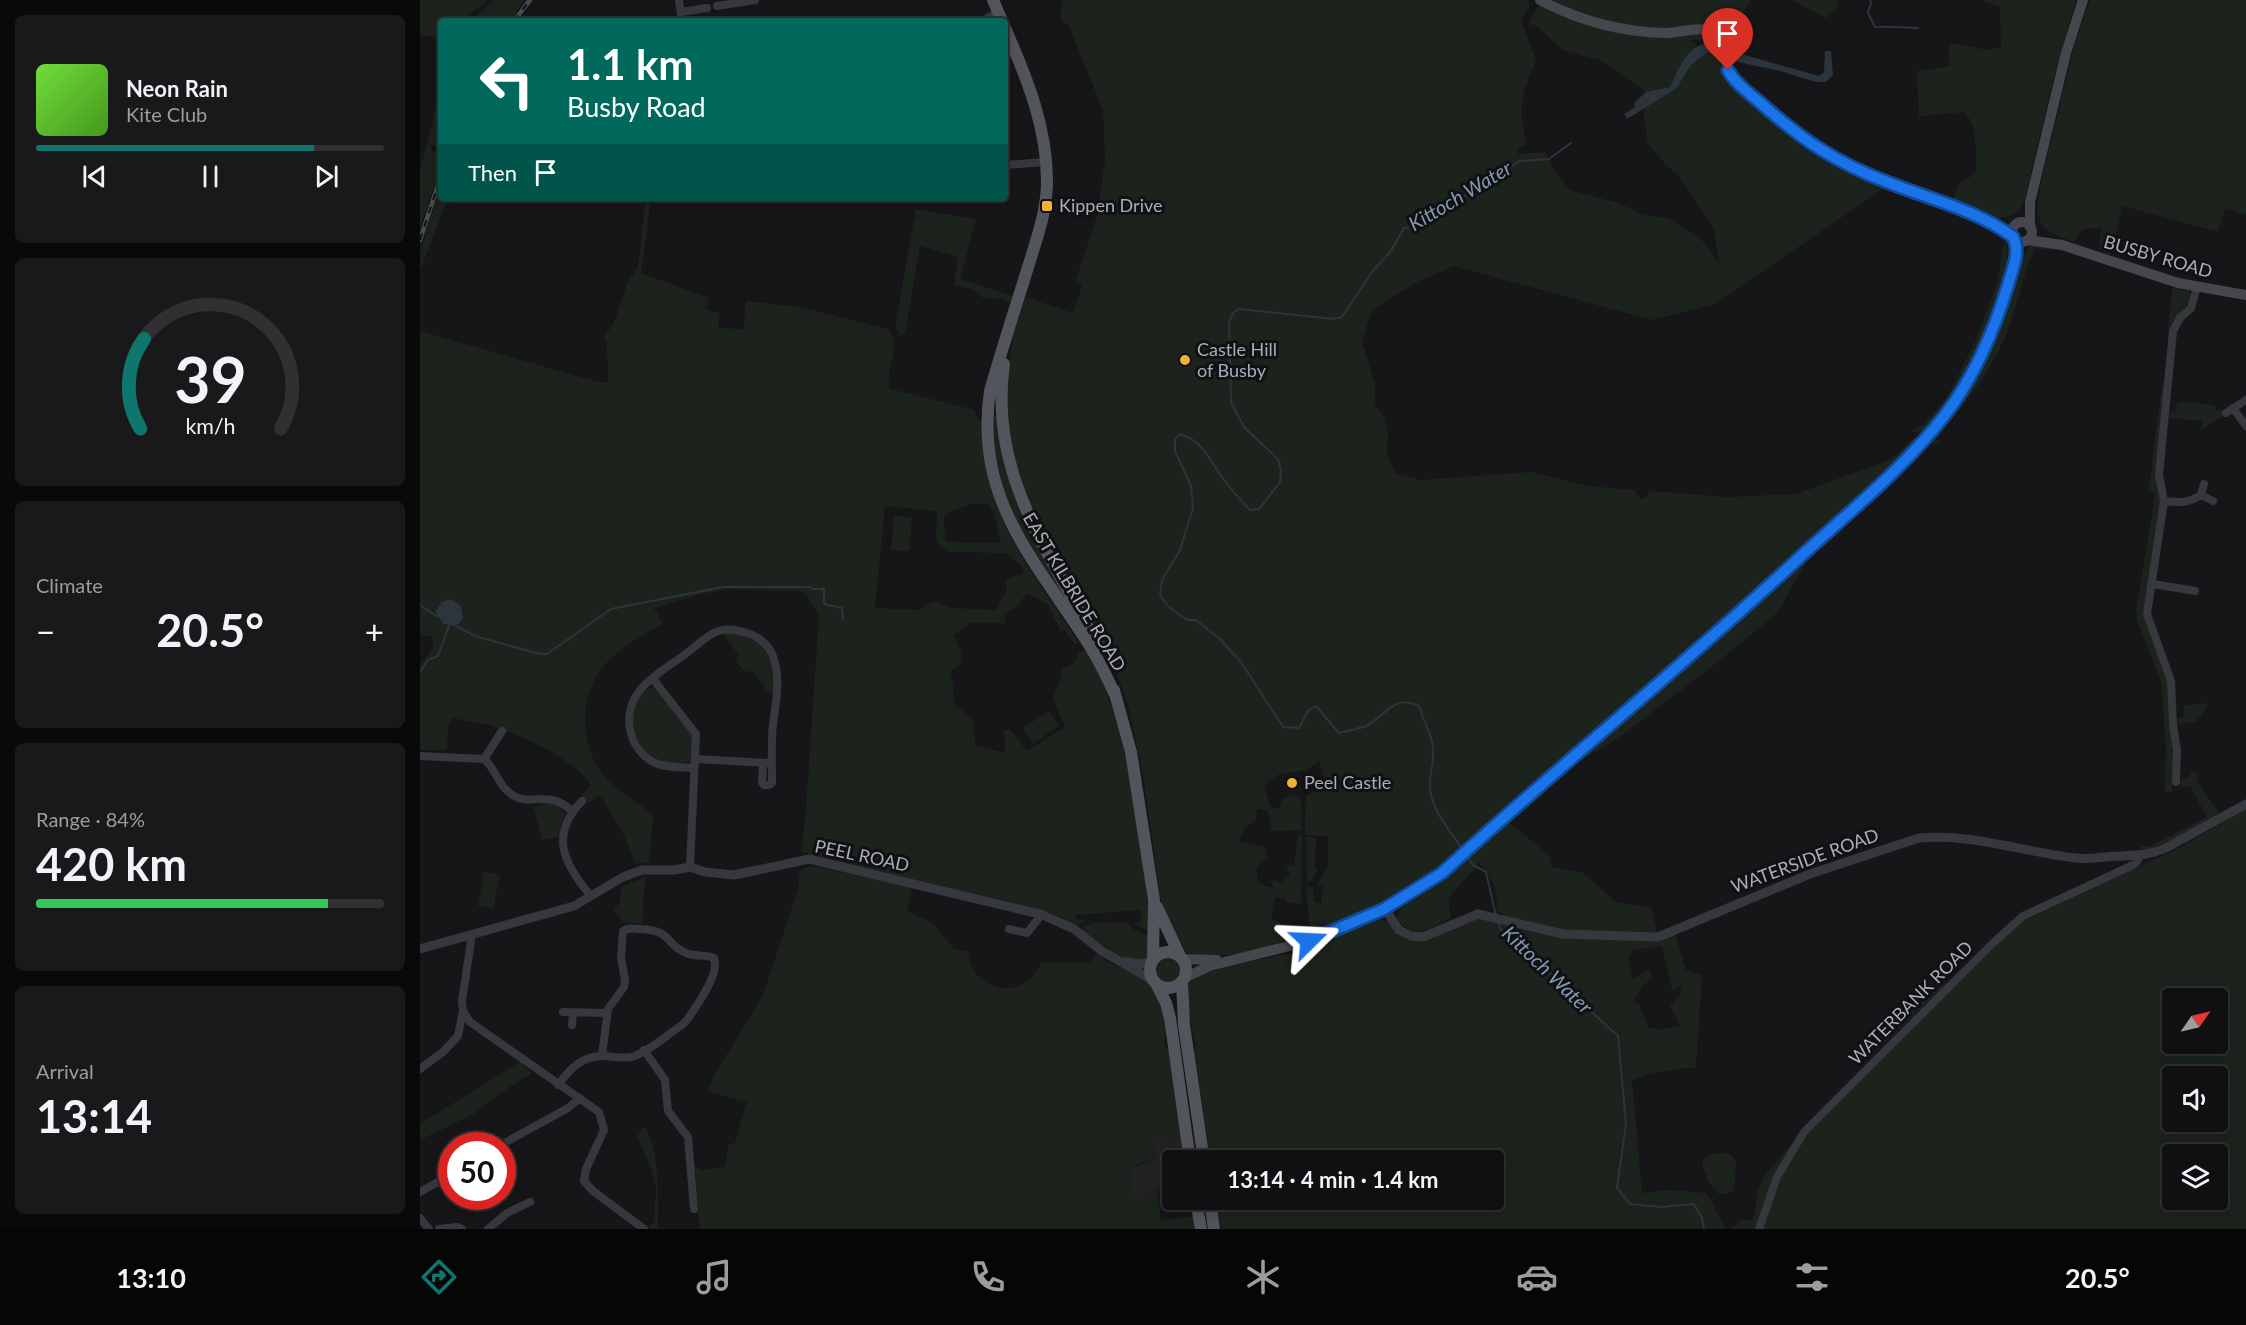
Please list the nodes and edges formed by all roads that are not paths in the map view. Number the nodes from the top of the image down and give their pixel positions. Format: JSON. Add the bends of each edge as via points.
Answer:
{"nodes":[{"id":1,"x":679,"y":0,"type":"edge"},
{"id":2,"x":755,"y":0,"type":"edge"},
{"id":3,"x":993,"y":0,"type":"edge"},
{"id":4,"x":1540,"y":0,"type":"edge"},
{"id":5,"x":2083,"y":0,"type":"edge"},
{"id":6,"x":717,"y":6,"type":"dead end"},
{"id":7,"x":707,"y":8,"type":"dead end"},
{"id":8,"x":681,"y":12,"type":"junction"},
{"id":9,"x":1000,"y":17,"type":"edge"},
{"id":10,"x":682,"y":18,"type":"edge"},
{"id":11,"x":1008,"y":37,"type":"edge"},
{"id":12,"x":1046,"y":162,"type":"junction"},
{"id":13,"x":1008,"y":165,"type":"edge"},
{"id":14,"x":2030,"y":202,"type":"junction"},
{"id":15,"x":1989,"y":221,"type":"junction"},
{"id":16,"x":2018,"y":223,"type":"junction"},
{"id":17,"x":2030,"y":227,"type":"junction"},
{"id":18,"x":2014,"y":238,"type":"junction"},
{"id":19,"x":2028,"y":240,"type":"junction"},
{"id":20,"x":2062,"y":245,"type":"junction"},
{"id":21,"x":2016,"y":257,"type":"junction"},
{"id":22,"x":2198,"y":287,"type":"junction"},
{"id":23,"x":2246,"y":295,"type":"edge"},
{"id":24,"x":1009,"y":330,"type":"junction"},
{"id":25,"x":2246,"y":400,"type":"edge"},
{"id":26,"x":1002,"y":409,"type":"junction"},
{"id":27,"x":987,"y":410,"type":"junction"},
{"id":28,"x":2246,"y":426,"type":"edge"},
{"id":29,"x":2204,"y":484,"type":"dead end"},
{"id":30,"x":2201,"y":495,"type":"junction"},
{"id":31,"x":2164,"y":501,"type":"junction"},
{"id":32,"x":2213,"y":501,"type":"dead end"},
{"id":33,"x":2180,"y":578,"type":"dead end"},
{"id":34,"x":2153,"y":584,"type":"junction"},
{"id":35,"x":2178,"y":588,"type":"junction"},
{"id":36,"x":2195,"y":591,"type":"dead end"},
{"id":37,"x":653,"y":679,"type":"junction"},
{"id":38,"x":1116,"y":697,"type":"junction"},
{"id":39,"x":502,"y":731,"type":"dead end"},
{"id":40,"x":420,"y":756,"type":"edge"},
{"id":41,"x":484,"y":759,"type":"junction"},
{"id":42,"x":695,"y":763,"type":"junction"},
{"id":43,"x":763,"y":763,"type":"junction"},
{"id":44,"x":772,"y":764,"type":"junction"},
{"id":45,"x":2176,"y":772,"type":"junction"},
{"id":46,"x":2186,"y":773,"type":"dead end"},
{"id":47,"x":2176,"y":782,"type":"dead end"},
{"id":48,"x":582,"y":801,"type":"dead end"},
{"id":49,"x":2246,"y":804,"type":"edge"},
{"id":50,"x":572,"y":811,"type":"junction"},
{"id":51,"x":2140,"y":856,"type":"junction"},
{"id":52,"x":690,"y":867,"type":"junction"},
{"id":53,"x":590,"y":895,"type":"junction"},
{"id":54,"x":1154,"y":900,"type":"junction"},
{"id":55,"x":1384,"y":909,"type":"junction"},
{"id":56,"x":1042,"y":915,"type":"junction"},
{"id":57,"x":1010,"y":928,"type":"dead end"},
{"id":58,"x":472,"y":934,"type":"junction"},
{"id":59,"x":420,"y":949,"type":"edge"},
{"id":60,"x":1181,"y":957,"type":"junction"},
{"id":61,"x":1153,"y":960,"type":"junction"},
{"id":62,"x":1227,"y":960,"type":"junction"},
{"id":63,"x":1119,"y":961,"type":"junction"},
{"id":64,"x":1182,"y":980,"type":"junction"},
{"id":65,"x":1155,"y":982,"type":"junction"},
{"id":66,"x":463,"y":1011,"type":"junction"},
{"id":67,"x":563,"y":1012,"type":"dead end"},
{"id":68,"x":573,"y":1013,"type":"junction"},
{"id":69,"x":607,"y":1013,"type":"junction"},
{"id":70,"x":572,"y":1025,"type":"dead end"},
{"id":71,"x":644,"y":1050,"type":"junction"},
{"id":72,"x":602,"y":1056,"type":"junction"},
{"id":73,"x":420,"y":1069,"type":"edge"},
{"id":74,"x":558,"y":1085,"type":"junction"},
{"id":75,"x":580,"y":1098,"type":"junction"},
{"id":76,"x":516,"y":1137,"type":"edge"},
{"id":77,"x":1188,"y":1150,"type":"edge"},
{"id":78,"x":1202,"y":1150,"type":"edge"},
{"id":79,"x":438,"y":1182,"type":"edge"},
{"id":80,"x":420,"y":1192,"type":"edge"},
{"id":81,"x":693,"y":1196,"type":"junction"},
{"id":82,"x":682,"y":1197,"type":"dead end"},
{"id":83,"x":530,"y":1202,"type":"dead end"},
{"id":84,"x":694,"y":1209,"type":"dead end"},
{"id":85,"x":1198,"y":1210,"type":"edge"},
{"id":86,"x":1211,"y":1210,"type":"edge"},
{"id":87,"x":420,"y":1218,"type":"edge"},
{"id":88,"x":429,"y":1229,"type":"edge"},
{"id":89,"x":439,"y":1229,"type":"edge"},
{"id":90,"x":462,"y":1229,"type":"edge"},
{"id":91,"x":488,"y":1229,"type":"edge"},
{"id":92,"x":644,"y":1229,"type":"edge"},
{"id":93,"x":1201,"y":1229,"type":"edge"},
{"id":94,"x":1214,"y":1229,"type":"edge"},
{"id":95,"x":1758,"y":1229,"type":"edge"}],
"edges":[{"from":1,"to":8,"type":"street"},
{"from":2,"to":6,"type":"street"},
{"from":3,"to":9,"type":"main road"},
{"from":4,"to":15,"type":"main road","via":[[1589,22],[1610,26],[1665,33],[1706,29],[1723,40],[1730,75],[1817,149],[1856,170]]},
{"from":5,"to":14,"type":"main road"},
{"from":7,"to":8,"type":"street"},
{"from":8,"to":10,"type":"street"},
{"from":11,"to":12,"type":"main road","name":"EAST KILBRIDE ROAD","via":[[1035,103]]},
{"from":12,"to":13,"type":"street"},
{"from":12,"to":24,"type":"main road","name":"EAST KILBRIDE ROAD","via":[[1044,219]]},
{"from":14,"to":16,"type":"main road"},
{"from":14,"to":17,"type":"main road"},
{"from":15,"to":16,"type":"main road"},
{"from":15,"to":18,"type":"main road"},
{"from":16,"to":17,"type":"main road"},
{"from":16,"to":18,"type":"main road","via":[[2013,230]]},
{"from":17,"to":19,"type":"main road"},
{"from":17,"to":20,"type":"main road","name":"BUSBY ROAD"},
{"from":18,"to":19,"type":"main road"},
{"from":18,"to":21,"type":"main road"},
{"from":19,"to":20,"type":"main road","name":"BUSBY ROAD"},
{"from":19,"to":21,"type":"main road"},
{"from":20,"to":22,"type":"main road","name":"BUSBY ROAD"},
{"from":21,"to":55,"type":"main road","via":[[1986,347],[1961,392],[1924,440],[1767,588],[1442,873]]},
{"from":22,"to":23,"type":"main road","name":"BUSBY ROAD"},
{"from":22,"to":31,"type":"street","via":[[2194,303],[2173,331],[2159,475]]},
{"from":24,"to":26,"type":"main road","name":"EAST KILBRIDE ROAD","via":[[1002,374]]},
{"from":24,"to":27,"type":"main road","name":"EAST KILBRIDE ROAD"},
{"from":25,"to":28,"type":"street","via":[[2230,410]]},
{"from":26,"to":27,"type":"main road"},
{"from":26,"to":38,"type":"main road","name":"EAST KILBRIDE ROAD","via":[[1011,472],[1026,512],[1100,647]]},
{"from":27,"to":38,"type":"main road","name":"EAST KILBRIDE ROAD","via":[[993,472],[1004,510],[1020,541],[1096,655]]},
{"from":29,"to":30,"type":"street"},
{"from":30,"to":31,"type":"street","via":[[2187,502]]},
{"from":30,"to":32,"type":"street"},
{"from":31,"to":34,"type":"street"},
{"from":33,"to":35,"type":"street"},
{"from":34,"to":35,"type":"street"},
{"from":34,"to":45,"type":"street","via":[[2147,614],[2171,681],[2172,725],[2178,750]]},
{"from":35,"to":36,"type":"street"},
{"from":37,"to":42,"type":"street","via":[[696,732]]},
{"from":37,"to":42,"type":"street","via":[[632,703],[628,718],[636,747],[656,764]]},
{"from":37,"to":44,"type":"street","via":[[709,634],[734,628],[754,635],[771,652],[776,664]]},
{"from":38,"to":54,"type":"main road","name":"EAST KILBRIDE ROAD","via":[[1131,752]]},
{"from":39,"to":41,"type":"street"},
{"from":40,"to":41,"type":"street"},
{"from":41,"to":50,"type":"street","via":[[513,796],[523,800],[555,800]]},
{"from":42,"to":43,"type":"street"},
{"from":42,"to":52,"type":"street"},
{"from":43,"to":44,"type":"street"},
{"from":43,"to":44,"type":"street","via":[[764,785],[772,783]]},
{"from":45,"to":46,"type":"street"},
{"from":45,"to":47,"type":"street"},
{"from":48,"to":50,"type":"street"},
{"from":49,"to":51,"type":"street","name":"WATERSIDE ROAD","via":[[2166,848]]},
{"from":50,"to":53,"type":"street","via":[[563,839],[565,856],[572,873]]},
{"from":51,"to":55,"type":"street","name":"WATERSIDE ROAD","via":[[2078,858],[1919,838],[1810,874],[1658,937],[1563,934],[1478,915],[1428,935],[1412,936],[1399,930]]},
{"from":51,"to":95,"type":"street","name":"WATERBANK ROAD","via":[[2131,866],[2023,916],[1994,942],[1804,1132],[1777,1177]]},
{"from":52,"to":53,"type":"street","name":"PEEL ROAD","via":[[632,873]]},
{"from":52,"to":56,"type":"street","name":"PEEL ROAD","via":[[734,875],[803,860],[820,861]]},
{"from":53,"to":58,"type":"street","name":"PEEL ROAD","via":[[574,906]]},
{"from":54,"to":60,"type":"main road","name":"EAST KILBRIDE ROAD"},
{"from":54,"to":61,"type":"main road","name":"EAST KILBRIDE ROAD"},
{"from":55,"to":62,"type":"main road","via":[[1309,941]]},
{"from":56,"to":57,"type":"street","via":[[1027,933]]},
{"from":56,"to":63,"type":"street","name":"PEEL ROAD","via":[[1074,929]]},
{"from":58,"to":59,"type":"street","name":"PEEL ROAD"},
{"from":58,"to":66,"type":"street"},
{"from":60,"to":61,"type":"main road","via":[[1166,952]]},
{"from":60,"to":62,"type":"main road"},
{"from":60,"to":64,"type":"main road","via":[[1185,971]]},
{"from":61,"to":63,"type":"street","via":[[1134,964]]},
{"from":61,"to":65,"type":"main road","via":[[1150,972]]},
{"from":62,"to":64,"type":"main road"},
{"from":63,"to":65,"type":"street","name":"PEEL ROAD"},
{"from":64,"to":65,"type":"main road","via":[[1168,988]]},
{"from":64,"to":78,"type":"main road","via":[[1189,1064]]},
{"from":65,"to":77,"type":"main road","via":[[1170,1018]]},
{"from":66,"to":73,"type":"street","via":[[458,1036]]},
{"from":66,"to":74,"type":"street","via":[[470,1022]]},
{"from":67,"to":68,"type":"street"},
{"from":68,"to":69,"type":"street"},
{"from":68,"to":70,"type":"street"},
{"from":69,"to":71,"type":"street","via":[[624,987],[621,938],[628,928],[660,931],[683,952],[714,958],[713,977],[688,1020]]},
{"from":69,"to":72,"type":"street"},
{"from":71,"to":72,"type":"street","via":[[625,1058]]},
{"from":71,"to":81,"type":"street","via":[[665,1080],[668,1111],[688,1137]]},
{"from":72,"to":74,"type":"street","via":[[580,1061]]},
{"from":74,"to":75,"type":"street"},
{"from":75,"to":76,"type":"street"},
{"from":75,"to":92,"type":"street","via":[[599,1112],[604,1125],[584,1181]]},
{"from":79,"to":80,"type":"street"},
{"from":81,"to":82,"type":"street"},
{"from":81,"to":84,"type":"street"},
{"from":83,"to":91,"type":"street","via":[[507,1213]]},
{"from":85,"to":93,"type":"main road"},
{"from":86,"to":94,"type":"main road"},
{"from":87,"to":88,"type":"street"},
{"from":89,"to":90,"type":"street"}]}
